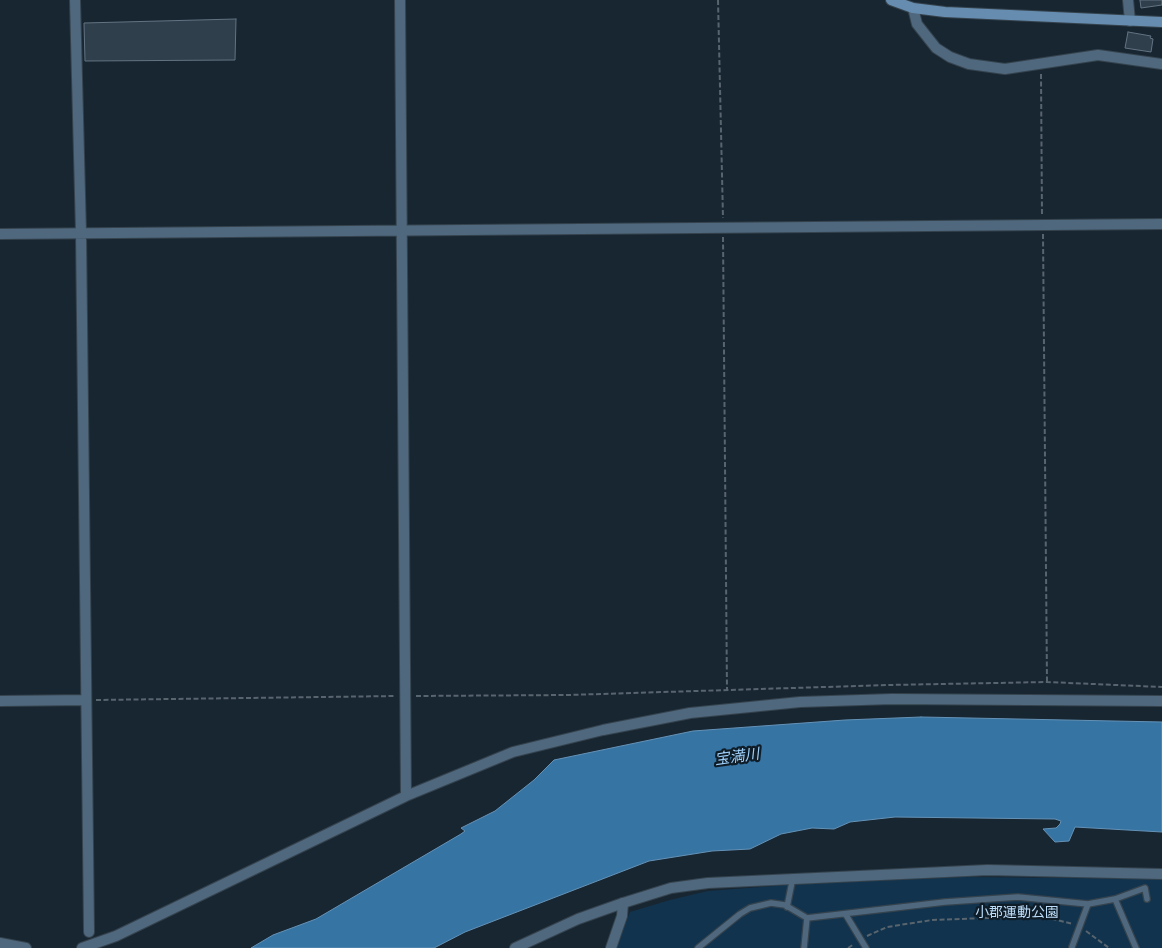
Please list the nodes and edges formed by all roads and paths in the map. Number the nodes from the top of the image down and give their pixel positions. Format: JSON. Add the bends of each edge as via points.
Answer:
{"nodes":[{"id":1,"x":75,"y":0,"type":"edge"},
{"id":2,"x":400,"y":0,"type":"edge"},
{"id":3,"x":718,"y":0,"type":"edge"},
{"id":4,"x":891,"y":0,"type":"edge"},
{"id":5,"x":1128,"y":0,"type":"edge"},
{"id":6,"x":913,"y":8,"type":"junction"},
{"id":7,"x":1130,"y":21,"type":"junction"},
{"id":8,"x":1162,"y":22,"type":"edge"},
{"id":9,"x":1040,"y":64,"type":"junction"},
{"id":10,"x":1162,"y":64,"type":"edge"},
{"id":11,"x":1042,"y":224,"type":"junction"},
{"id":12,"x":1162,"y":224,"type":"edge"},
{"id":13,"x":723,"y":228,"type":"junction"},
{"id":14,"x":401,"y":232,"type":"junction"},
{"id":15,"x":80,"y":233,"type":"junction"},
{"id":16,"x":0,"y":234,"type":"edge"},
{"id":17,"x":1047,"y":682,"type":"junction"},
{"id":18,"x":1162,"y":687,"type":"edge"},
{"id":19,"x":727,"y":691,"type":"junction"},
{"id":20,"x":407,"y":696,"type":"junction"},
{"id":21,"x":86,"y":700,"type":"junction"},
{"id":22,"x":0,"y":701,"type":"edge"},
{"id":23,"x":1162,"y":701,"type":"edge"},
{"id":24,"x":406,"y":796,"type":"junction"},
{"id":25,"x":1162,"y":874,"type":"edge"},
{"id":26,"x":793,"y":877,"type":"junction"},
{"id":27,"x":1147,"y":898,"type":"dead end"},
{"id":28,"x":1115,"y":899,"type":"junction"},
{"id":29,"x":623,"y":902,"type":"junction"},
{"id":30,"x":1088,"y":904,"type":"junction"},
{"id":31,"x":788,"y":906,"type":"junction"},
{"id":32,"x":846,"y":915,"type":"junction"},
{"id":33,"x":807,"y":918,"type":"junction"},
{"id":34,"x":1081,"y":928,"type":"junction"},
{"id":35,"x":88,"y":932,"type":"dead end"},
{"id":36,"x":860,"y":940,"type":"junction"},
{"id":37,"x":0,"y":943,"type":"edge"},
{"id":38,"x":1072,"y":947,"type":"edge"},
{"id":39,"x":26,"y":948,"type":"edge"},
{"id":40,"x":82,"y":948,"type":"edge"},
{"id":41,"x":515,"y":948,"type":"edge"},
{"id":42,"x":611,"y":948,"type":"edge"},
{"id":43,"x":698,"y":948,"type":"edge"},
{"id":44,"x":804,"y":948,"type":"edge"},
{"id":45,"x":848,"y":948,"type":"edge"},
{"id":46,"x":866,"y":948,"type":"edge"},
{"id":47,"x":1109,"y":948,"type":"edge"},
{"id":48,"x":1136,"y":948,"type":"edge"}],
"edges":[{"from":1,"to":15,"type":"street"},
{"from":2,"to":14,"type":"street"},
{"from":3,"to":13,"type":"path"},
{"from":4,"to":6,"type":"main road"},
{"from":5,"to":7,"type":"street"},
{"from":6,"to":7,"type":"main road"},
{"from":6,"to":9,"type":"street","via":[[917,24],[926,36],[950,57],[969,64],[1005,69]]},
{"from":7,"to":8,"type":"main road"},
{"from":9,"to":10,"type":"street","via":[[1098,55]]},
{"from":9,"to":11,"type":"path"},
{"from":11,"to":12,"type":"street"},
{"from":11,"to":13,"type":"street"},
{"from":11,"to":17,"type":"path"},
{"from":13,"to":14,"type":"street"},
{"from":13,"to":19,"type":"path"},
{"from":14,"to":15,"type":"street"},
{"from":14,"to":20,"type":"street"},
{"from":15,"to":16,"type":"street"},
{"from":15,"to":21,"type":"street"},
{"from":17,"to":18,"type":"path"},
{"from":17,"to":19,"type":"path"},
{"from":19,"to":20,"type":"path"},
{"from":20,"to":21,"type":"path"},
{"from":20,"to":24,"type":"street"},
{"from":21,"to":22,"type":"street"},
{"from":21,"to":35,"type":"street"},
{"from":23,"to":24,"type":"street","via":[[892,699],[727,708],[603,730],[513,752]]},
{"from":24,"to":40,"type":"street","via":[[116,936]]},
{"from":25,"to":26,"type":"street","via":[[988,870]]},
{"from":26,"to":29,"type":"street","via":[[680,886]]},
{"from":26,"to":31,"type":"lane"},
{"from":27,"to":28,"type":"lane","via":[[1145,888]]},
{"from":28,"to":30,"type":"lane"},
{"from":28,"to":48,"type":"lane"},
{"from":29,"to":41,"type":"street","via":[[578,918]]},
{"from":29,"to":42,"type":"street","via":[[622,916]]},
{"from":30,"to":32,"type":"lane","via":[[1018,898],[945,902]]},
{"from":30,"to":34,"type":"lane"},
{"from":31,"to":33,"type":"lane"},
{"from":31,"to":43,"type":"lane","via":[[771,903],[750,908]]},
{"from":32,"to":33,"type":"lane"},
{"from":32,"to":36,"type":"lane"},
{"from":33,"to":44,"type":"lane"},
{"from":34,"to":36,"type":"path","via":[[1041,916],[1012,916],[912,922],[886,927]]},
{"from":34,"to":38,"type":"lane"},
{"from":34,"to":47,"type":"path"},
{"from":36,"to":45,"type":"path"},
{"from":36,"to":46,"type":"lane"},
{"from":37,"to":39,"type":"street"}]}
